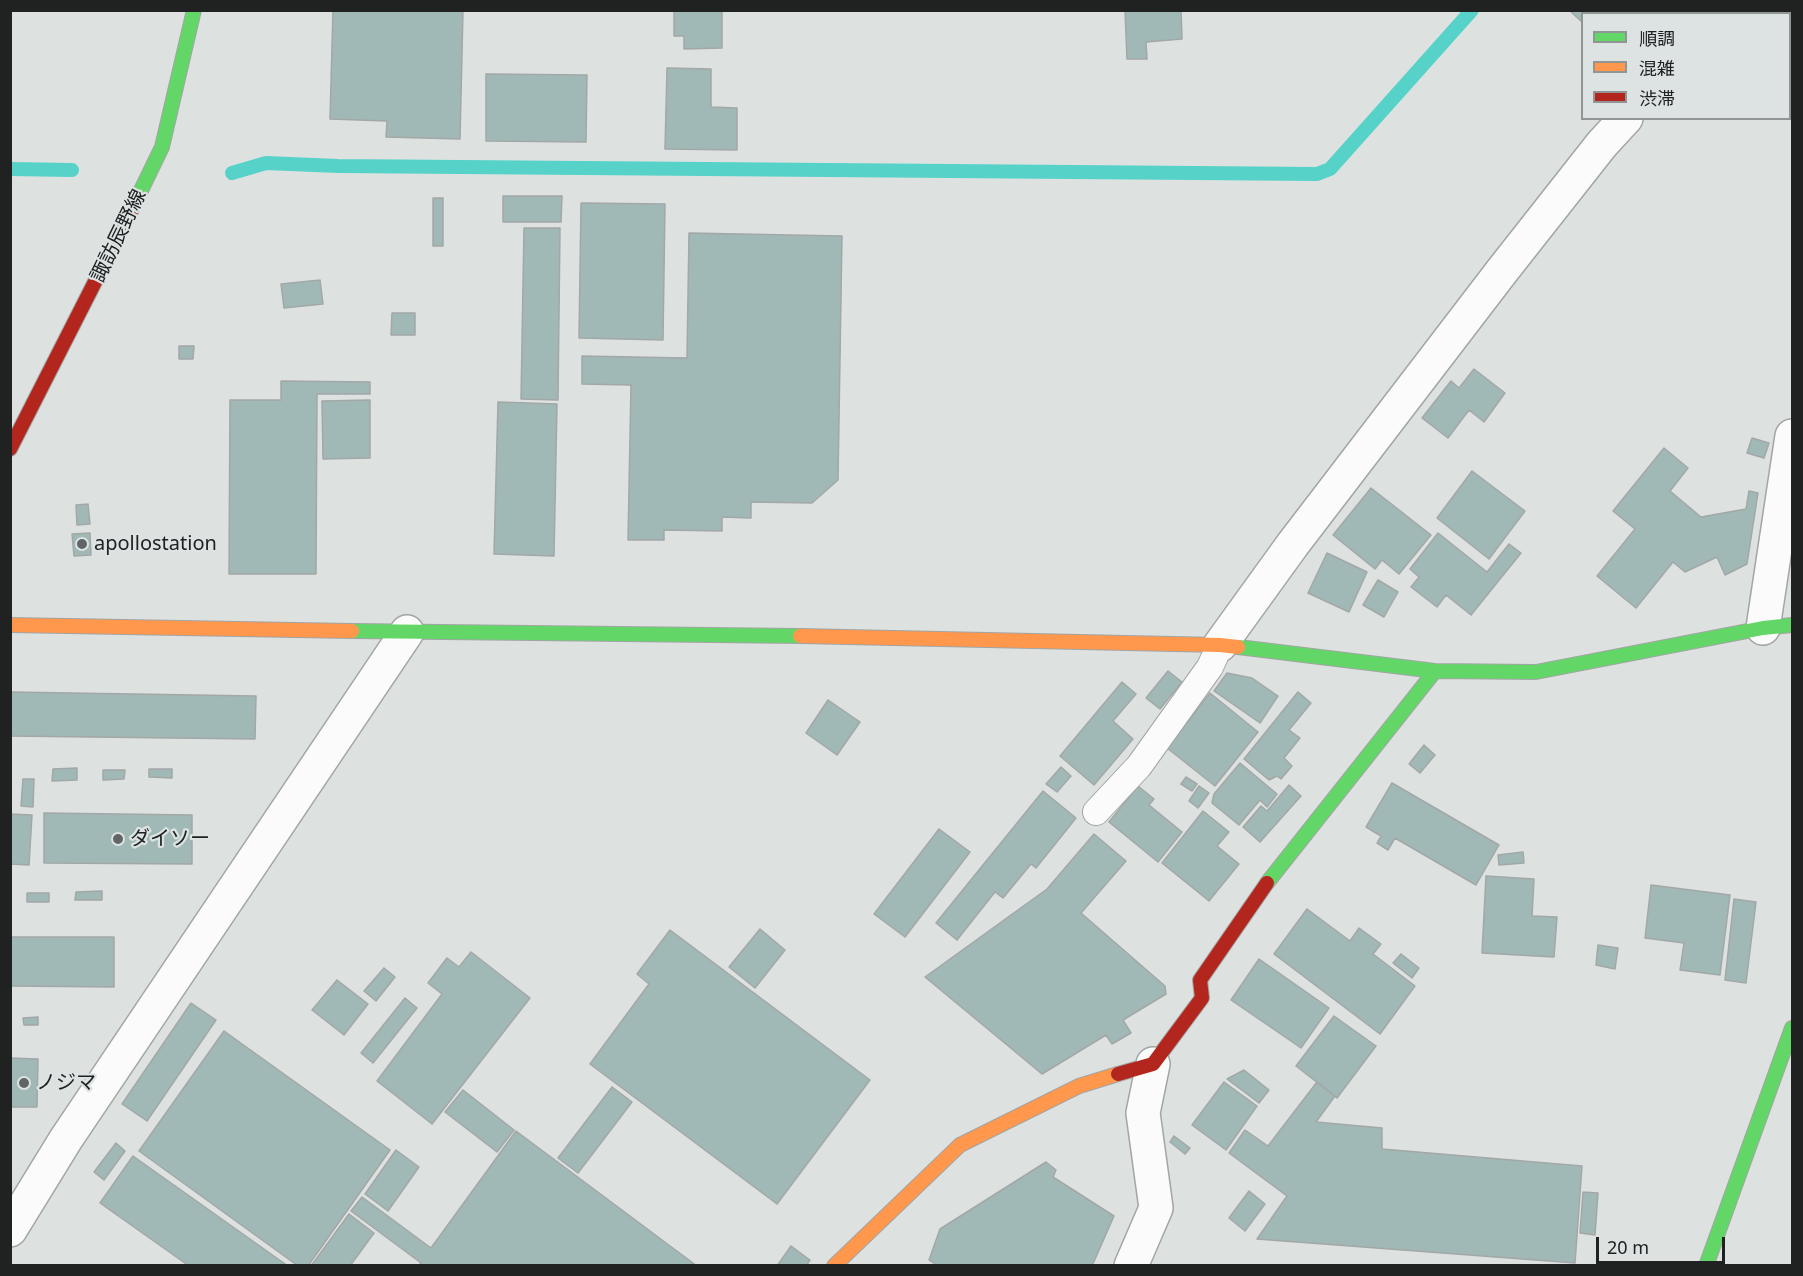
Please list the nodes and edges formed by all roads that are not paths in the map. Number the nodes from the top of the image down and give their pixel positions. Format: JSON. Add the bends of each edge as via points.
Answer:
{"nodes":[{"id":1,"x":194,"y":10,"type":"edge"},
{"id":2,"x":1624,"y":120,"type":"edge"},
{"id":3,"x":1792,"y":436,"type":"edge"},
{"id":4,"x":10,"y":449,"type":"edge"},
{"id":5,"x":10,"y":625,"type":"edge"},
{"id":6,"x":1778,"y":627,"type":"edge"},
{"id":7,"x":406,"y":632,"type":"junction"},
{"id":8,"x":1220,"y":645,"type":"junction"},
{"id":9,"x":1435,"y":671,"type":"junction"},
{"id":10,"x":1096,"y":812,"type":"dead end"},
{"id":11,"x":1792,"y":1028,"type":"edge"},
{"id":12,"x":1153,"y":1064,"type":"junction"},
{"id":13,"x":10,"y":1230,"type":"edge"},
{"id":14,"x":834,"y":1266,"type":"edge"},
{"id":15,"x":1131,"y":1266,"type":"edge"},
{"id":16,"x":1706,"y":1266,"type":"edge"}],
"edges":[{"from":1,"to":4,"type":"street","name":"諏訪辰野線","via":[[162,147]]},
{"from":2,"to":8,"type":"street","via":[[1502,271]]},
{"from":3,"to":6,"type":"street"},
{"from":5,"to":7,"type":"street"},
{"from":6,"to":9,"type":"street","via":[[1536,672]]},
{"from":7,"to":8,"type":"street"},
{"from":7,"to":13,"type":"street","via":[[66,1139]]},
{"from":8,"to":9,"type":"street"},
{"from":8,"to":10,"type":"lane","via":[[1210,667],[1139,766]]},
{"from":9,"to":12,"type":"street","via":[[1273,874],[1200,980],[1202,998]]},
{"from":11,"to":16,"type":"street"},
{"from":12,"to":14,"type":"street","via":[[1079,1086],[960,1145]]},
{"from":12,"to":15,"type":"street","via":[[1143,1113],[1156,1208]]}]}
